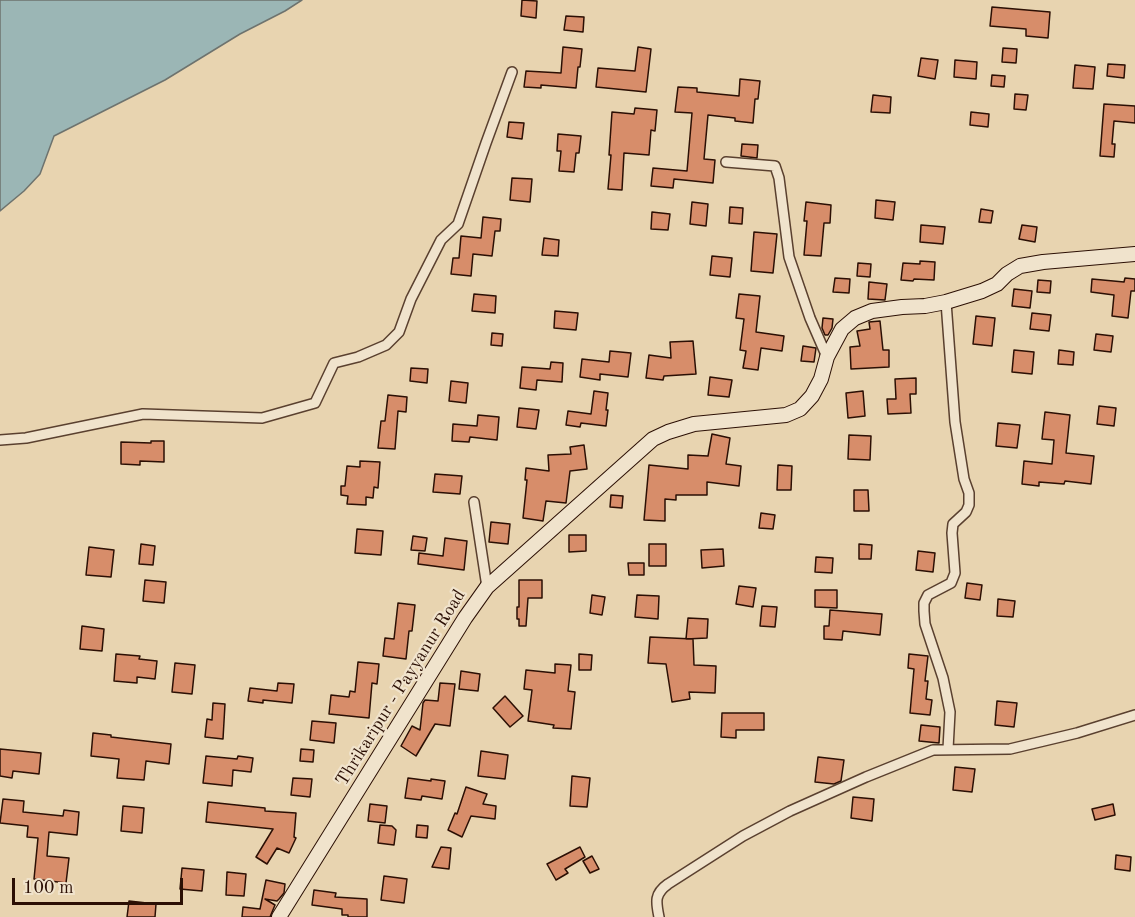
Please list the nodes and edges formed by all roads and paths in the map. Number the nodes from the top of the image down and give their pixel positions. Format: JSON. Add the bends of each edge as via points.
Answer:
{"nodes":[{"id":1,"x":512,"y":72,"type":"dead end"},
{"id":2,"x":726,"y":162,"type":"dead end"},
{"id":3,"x":1135,"y":254,"type":"edge"},
{"id":4,"x":946,"y":302,"type":"junction"},
{"id":5,"x":827,"y":357,"type":"junction"},
{"id":6,"x":0,"y":440,"type":"edge"},
{"id":7,"x":474,"y":502,"type":"dead end"},
{"id":8,"x":487,"y":587,"type":"junction"},
{"id":9,"x":1135,"y":714,"type":"edge"},
{"id":10,"x":948,"y":749,"type":"junction"},
{"id":11,"x":279,"y":917,"type":"edge"},
{"id":12,"x":659,"y":917,"type":"edge"}],
"edges":[{"from":1,"to":6,"type":"street","via":[[458,224],[441,240],[411,298],[399,332],[386,345],[334,363],[315,403],[262,418],[143,414]]},
{"from":2,"to":5,"type":"street","via":[[775,166],[789,257]]},
{"from":3,"to":4,"type":"main road","name":"Thrikaripur - Payyanur Road","via":[[1020,266],[998,284]]},
{"from":4,"to":5,"type":"main road","name":"Thrikaripur - Payyanur Road","via":[[872,311],[855,318],[842,329]]},
{"from":4,"to":10,"type":"street","via":[[955,422],[969,505],[953,524],[955,573],[951,583],[928,596],[924,611],[950,712]]},
{"from":5,"to":8,"type":"main road","name":"Thrikaripur - Payyanur Road","via":[[821,379],[800,409],[786,415],[694,424],[653,439]]},
{"from":7,"to":8,"type":"street"},
{"from":8,"to":11,"type":"main road","name":"Thrikaripur - Payyanur Road"},
{"from":9,"to":10,"type":"street","via":[[1010,749]]},
{"from":10,"to":12,"type":"street","via":[[933,750],[866,777],[743,836],[662,888],[656,899]]}]}
